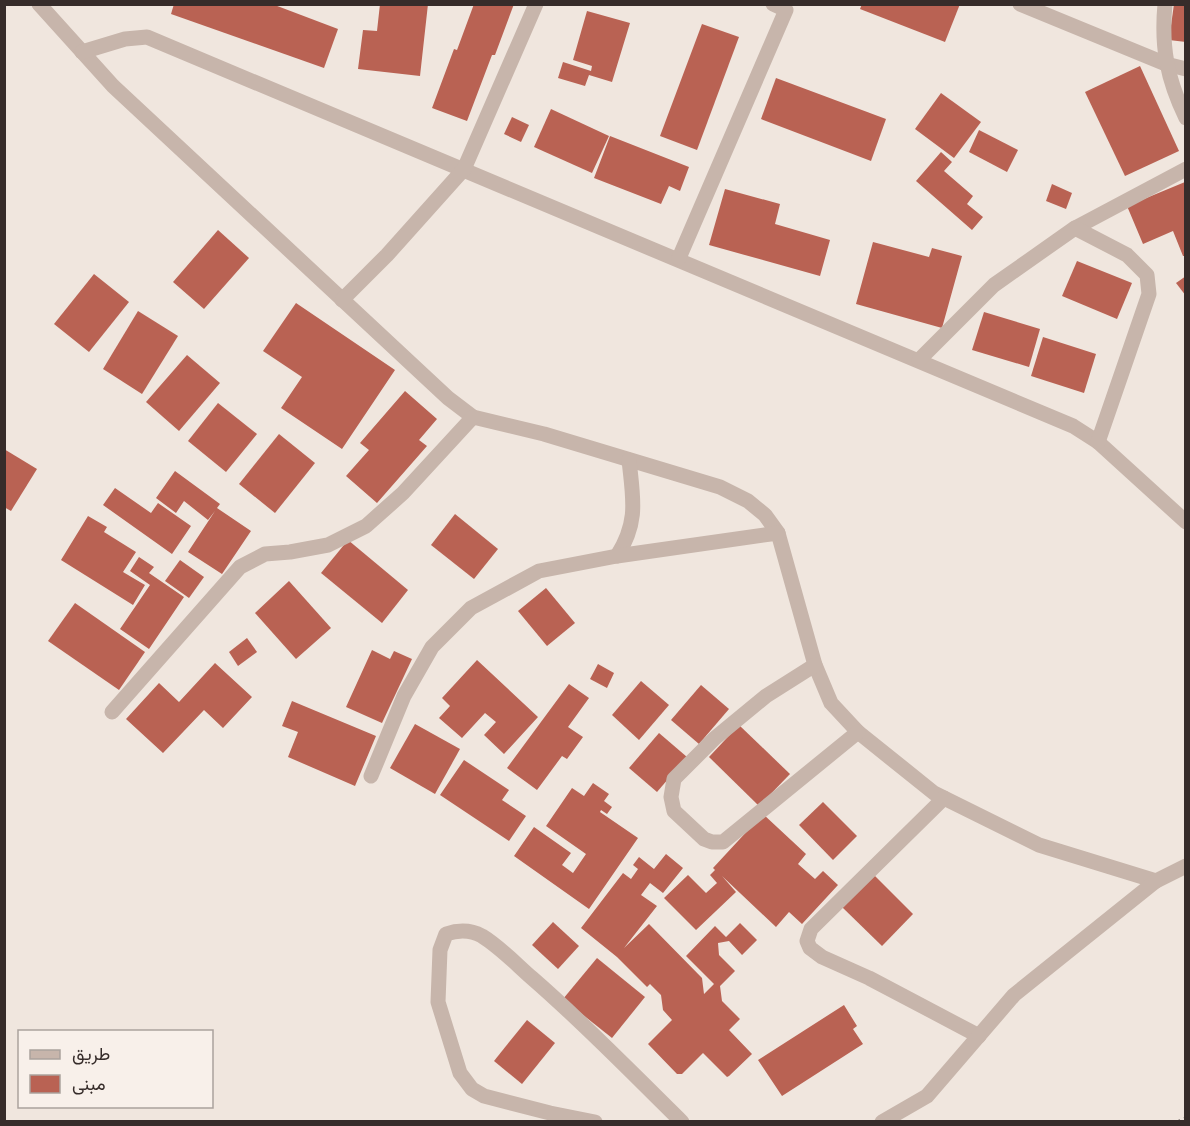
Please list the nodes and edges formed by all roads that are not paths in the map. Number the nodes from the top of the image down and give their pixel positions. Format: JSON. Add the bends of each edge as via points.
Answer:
{"nodes":[{"id":1,"x":39,"y":4,"type":"edge"},
{"id":2,"x":536,"y":4,"type":"edge"},
{"id":3,"x":773,"y":4,"type":"edge"},
{"id":4,"x":1020,"y":4,"type":"edge"},
{"id":5,"x":1165,"y":4,"type":"edge"},
{"id":6,"x":82,"y":52,"type":"junction"},
{"id":7,"x":1166,"y":64,"type":"junction"},
{"id":8,"x":1185,"y":69,"type":"edge"},
{"id":9,"x":1185,"y":117,"type":"edge"},
{"id":10,"x":1185,"y":168,"type":"edge"},
{"id":11,"x":464,"y":169,"type":"junction"},
{"id":12,"x":1075,"y":228,"type":"junction"},
{"id":13,"x":679,"y":258,"type":"junction"},
{"id":14,"x":342,"y":300,"type":"junction"},
{"id":15,"x":919,"y":360,"type":"junction"},
{"id":16,"x":473,"y":417,"type":"junction"},
{"id":17,"x":1098,"y":442,"type":"junction"},
{"id":18,"x":629,"y":460,"type":"junction"},
{"id":19,"x":1185,"y":522,"type":"edge"},
{"id":20,"x":778,"y":533,"type":"junction"},
{"id":21,"x":617,"y":556,"type":"junction"},
{"id":22,"x":815,"y":665,"type":"junction"},
{"id":23,"x":112,"y":712,"type":"dead end"},
{"id":24,"x":858,"y":732,"type":"junction"},
{"id":25,"x":371,"y":776,"type":"dead end"},
{"id":26,"x":944,"y":798,"type":"junction"},
{"id":27,"x":1185,"y":866,"type":"edge"},
{"id":28,"x":1156,"y":881,"type":"junction"},
{"id":29,"x":979,"y":1036,"type":"junction"},
{"id":30,"x":595,"y":1122,"type":"edge"},
{"id":31,"x":682,"y":1122,"type":"edge"},
{"id":32,"x":882,"y":1122,"type":"edge"}],
"edges":[{"from":1,"to":6,"type":"street"},
{"from":2,"to":11,"type":"street"},
{"from":3,"to":13,"type":"street","via":[[786,10]]},
{"from":4,"to":7,"type":"street"},
{"from":5,"to":7,"type":"street"},
{"from":6,"to":11,"type":"street","via":[[147,37]]},
{"from":6,"to":14,"type":"street","via":[[113,86]]},
{"from":7,"to":8,"type":"street"},
{"from":7,"to":9,"type":"street"},
{"from":10,"to":12,"type":"street"},
{"from":11,"to":13,"type":"street"},
{"from":11,"to":14,"type":"street"},
{"from":12,"to":15,"type":"street","via":[[994,285]]},
{"from":12,"to":17,"type":"street","via":[[1127,255],[1147,274],[1149,294]]},
{"from":13,"to":15,"type":"street"},
{"from":14,"to":16,"type":"street"},
{"from":15,"to":17,"type":"street","via":[[1073,426]]},
{"from":16,"to":18,"type":"street"},
{"from":16,"to":23,"type":"street","via":[[404,493],[366,526],[328,545],[266,554],[240,567]]},
{"from":17,"to":19,"type":"street"},
{"from":18,"to":20,"type":"street","via":[[720,487],[748,501]]},
{"from":18,"to":21,"type":"street","via":[[634,503],[632,528]]},
{"from":20,"to":21,"type":"street"},
{"from":20,"to":22,"type":"street"},
{"from":21,"to":25,"type":"street","via":[[539,571],[471,608],[432,647],[404,696]]},
{"from":22,"to":24,"type":"street","via":[[831,703]]},
{"from":22,"to":24,"type":"street","via":[[766,696],[674,779],[674,811],[704,839],[723,842]]},
{"from":24,"to":26,"type":"street"},
{"from":26,"to":28,"type":"street","via":[[1039,844]]},
{"from":26,"to":29,"type":"street","via":[[811,929],[807,940],[810,948],[822,957]]},
{"from":27,"to":28,"type":"street"},
{"from":28,"to":29,"type":"street","via":[[1014,995]]},
{"from":29,"to":32,"type":"street","via":[[927,1096]]},
{"from":30,"to":31,"type":"street","via":[[495,1099],[472,1089],[460,1073],[438,1002],[440,950],[446,934],[466,931],[494,945],[560,1003]]}]}
